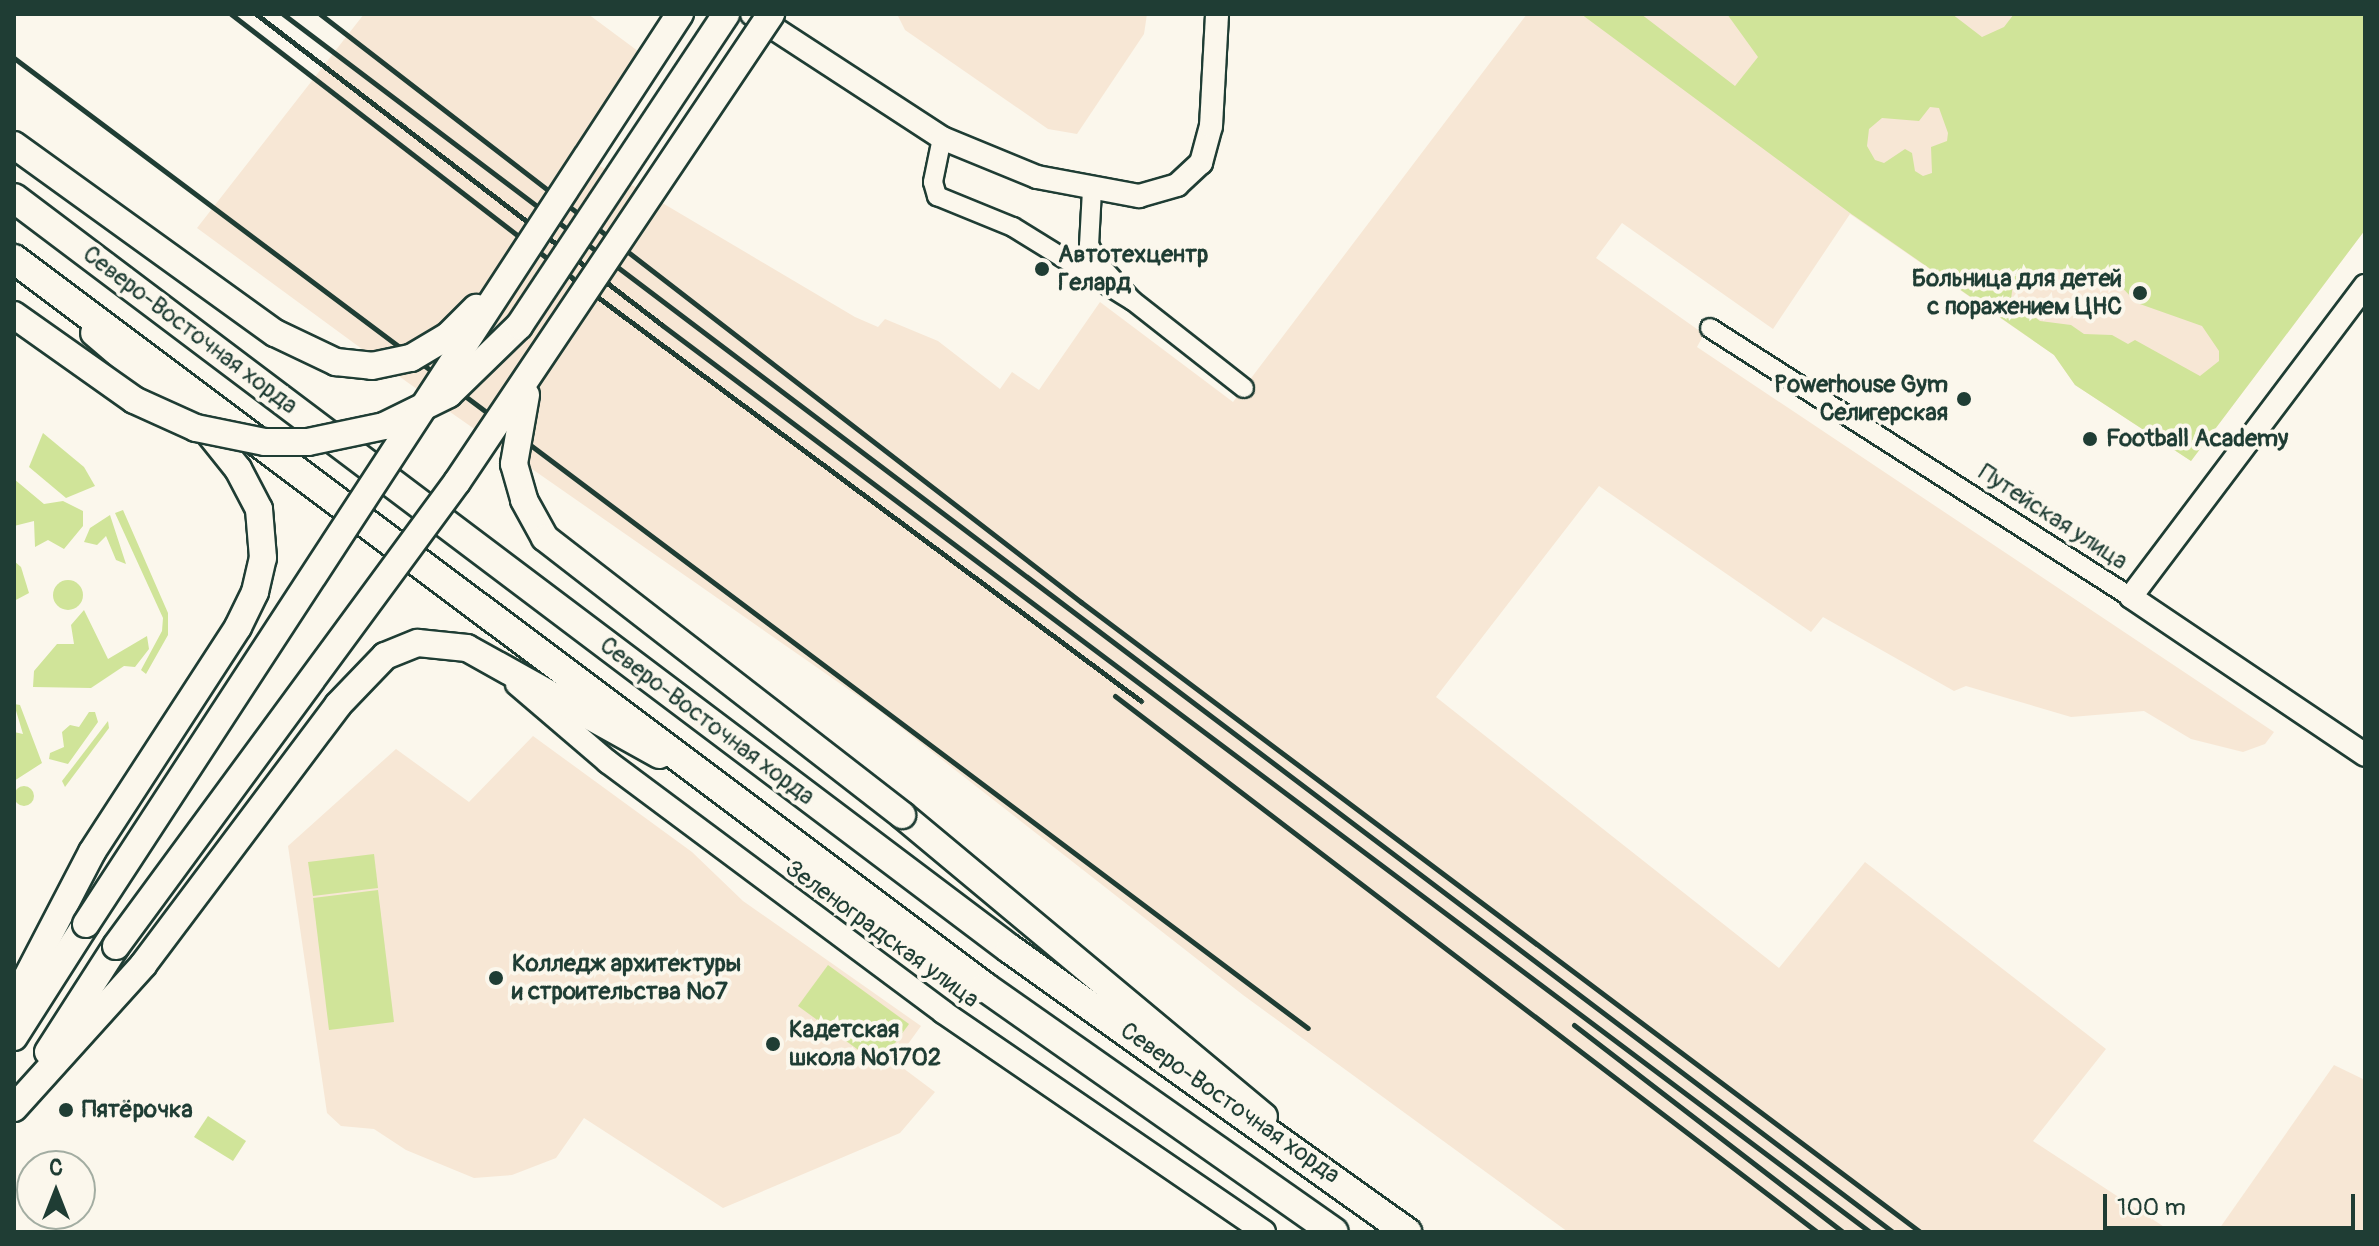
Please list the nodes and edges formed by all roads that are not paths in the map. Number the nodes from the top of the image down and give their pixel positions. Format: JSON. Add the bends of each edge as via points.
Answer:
{"nodes":[{"id":1,"x":680,"y":14,"type":"edge"},
{"id":2,"x":726,"y":14,"type":"edge"},
{"id":3,"x":752,"y":14,"type":"edge"},
{"id":4,"x":771,"y":14,"type":"edge"},
{"id":5,"x":1217,"y":14,"type":"edge"},
{"id":6,"x":942,"y":138,"type":"junction"},
{"id":7,"x":14,"y":145,"type":"edge"},
{"id":8,"x":1092,"y":190,"type":"junction"},
{"id":9,"x":17,"y":200,"type":"edge"},
{"id":10,"x":523,"y":253,"type":"junction"},
{"id":11,"x":14,"y":262,"type":"edge"},
{"id":12,"x":2365,"y":286,"type":"edge"},
{"id":13,"x":1133,"y":301,"type":"junction"},
{"id":14,"x":571,"y":311,"type":"junction"},
{"id":15,"x":14,"y":315,"type":"edge"},
{"id":16,"x":1710,"y":328,"type":"dead end"},
{"id":17,"x":1244,"y":388,"type":"dead end"},
{"id":18,"x":2131,"y":597,"type":"junction"},
{"id":19,"x":486,"y":657,"type":"junction"},
{"id":20,"x":2365,"y":755,"type":"edge"},
{"id":21,"x":808,"y":852,"type":"junction"},
{"id":22,"x":14,"y":1002,"type":"edge"},
{"id":23,"x":14,"y":1037,"type":"edge"},
{"id":24,"x":14,"y":1107,"type":"edge"},
{"id":25,"x":1334,"y":1176,"type":"junction"},
{"id":26,"x":1264,"y":1232,"type":"edge"},
{"id":27,"x":1333,"y":1232,"type":"edge"},
{"id":28,"x":1407,"y":1232,"type":"edge"}],
"edges":[{"from":1,"to":10,"type":"main road","bridge":true},
{"from":2,"to":15,"type":"main road","bridge":true,"via":[[519,326],[449,394],[396,422],[308,442],[227,437],[134,400]]},
{"from":3,"to":6,"type":"street"},
{"from":4,"to":14,"type":"main road","bridge":true},
{"from":5,"to":8,"type":"street","via":[[1211,126],[1201,163],[1190,178],[1160,192],[1139,196]]},
{"from":6,"to":8,"type":"street","via":[[1037,177]]},
{"from":6,"to":13,"type":"street","via":[[933,182],[937,196],[1013,227]]},
{"from":7,"to":10,"type":"main road","bridge":true,"via":[[275,333],[336,362],[391,364],[429,349],[463,323]]},
{"from":8,"to":13,"type":"street","via":[[1089,245]]},
{"from":9,"to":25,"type":"main road","name":"Северо-Восточная хорда","via":[[1010,949]]},
{"from":10,"to":23,"type":"main road","bridge":true},
{"from":11,"to":21,"type":"main road","name":"Северо-Восточная хорда"},
{"from":11,"to":22,"type":"main road","via":[[199,423],[247,481],[262,525],[263,558],[238,627],[110,823]]},
{"from":12,"to":18,"type":"street"},
{"from":13,"to":17,"type":"street"},
{"from":14,"to":24,"type":"main road","bridge":true,"via":[[439,507],[116,946]]},
{"from":14,"to":25,"type":"main road","bridge":true,"via":[[520,409],[513,447],[524,500],[545,538],[1009,900]]},
{"from":16,"to":18,"type":"street","name":"Путейская улица"},
{"from":18,"to":20,"type":"street","name":"Путейская улица"},
{"from":19,"to":21,"type":"main road","via":[[662,757]]},
{"from":19,"to":24,"type":"main road","via":[[453,643],[402,647],[371,666],[143,965]]},
{"from":19,"to":26,"type":"street","name":"Зеленоградская улица","via":[[608,762],[840,936],[1063,1097]]},
{"from":21,"to":27,"type":"main road","name":"Северо-Восточная хорда","via":[[985,987]]},
{"from":25,"to":28,"type":"main road","name":"Северо-Восточная хорда"}]}
